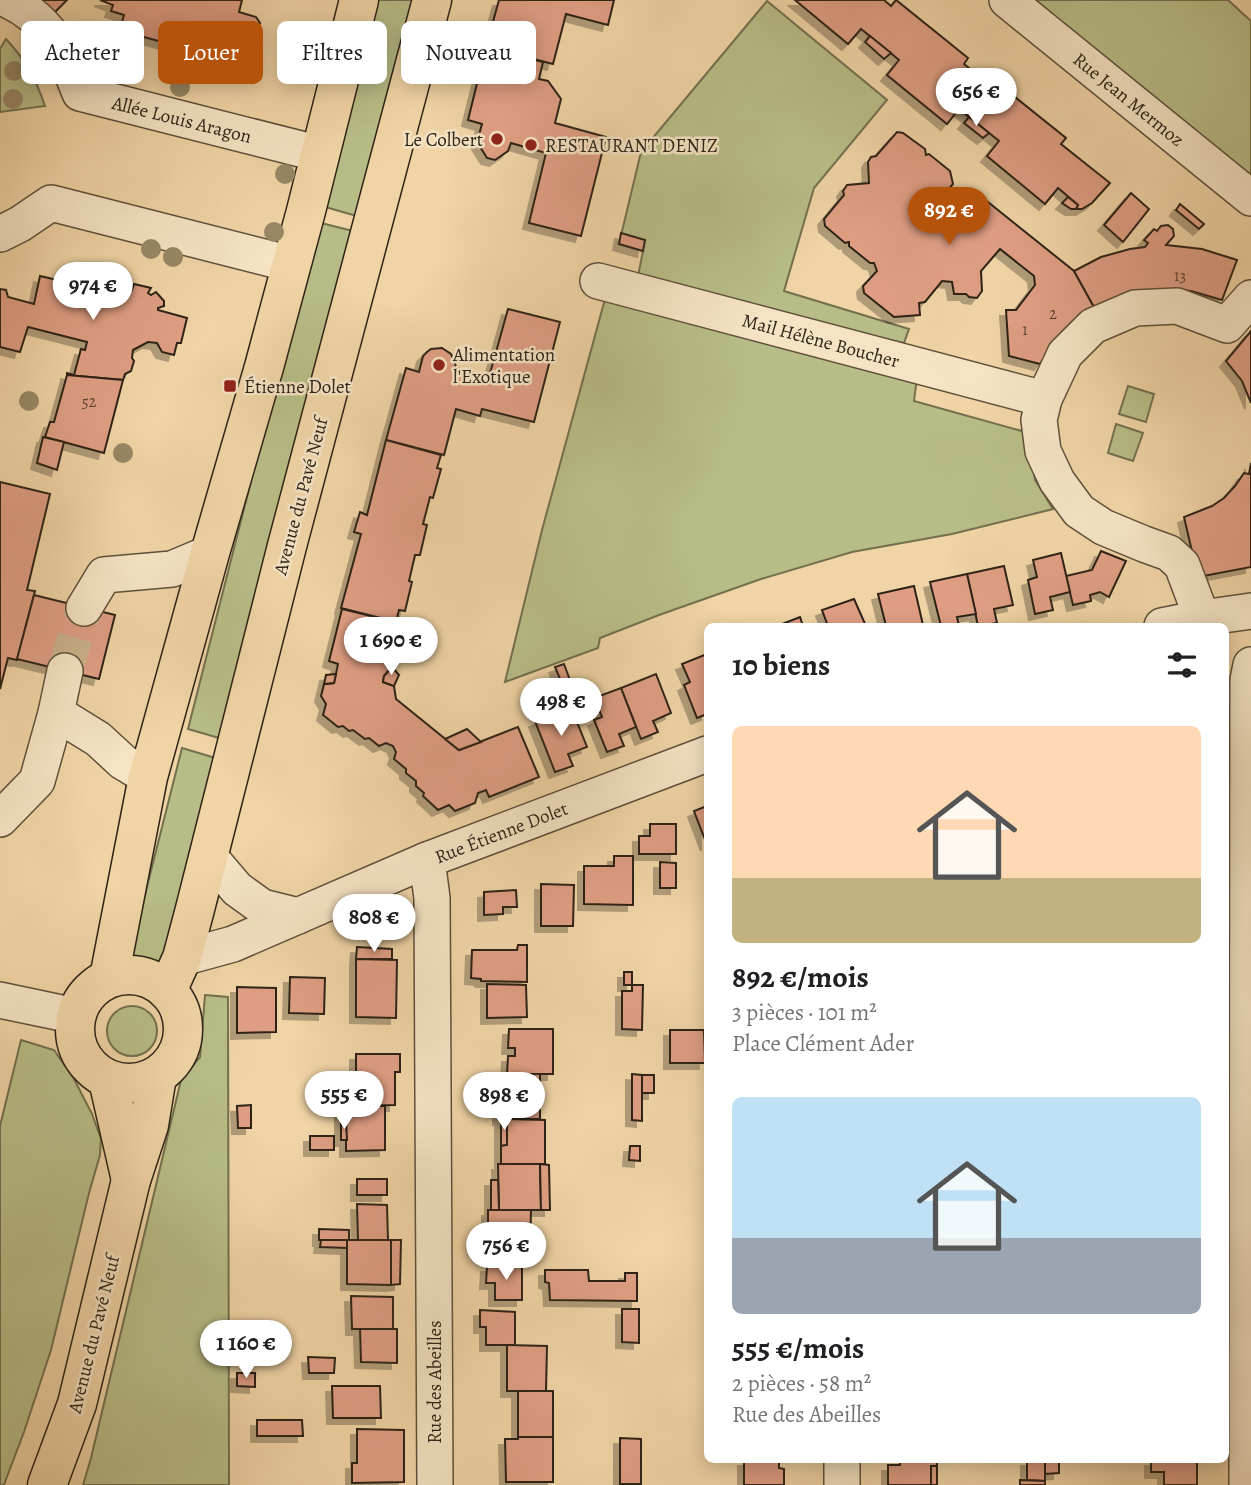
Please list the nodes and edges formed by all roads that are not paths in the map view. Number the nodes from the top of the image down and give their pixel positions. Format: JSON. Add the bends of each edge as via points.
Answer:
{"nodes":[{"id":1,"x":8,"y":0,"type":"edge"},
{"id":2,"x":359,"y":0,"type":"edge"},
{"id":3,"x":432,"y":0,"type":"edge"},
{"id":4,"x":1007,"y":0,"type":"edge"},
{"id":5,"x":320,"y":154,"type":"junction"},
{"id":6,"x":1251,"y":198,"type":"edge"},
{"id":7,"x":0,"y":234,"type":"edge"},
{"id":8,"x":291,"y":264,"type":"junction"},
{"id":9,"x":598,"y":281,"type":"dead end"},
{"id":10,"x":1251,"y":298,"type":"edge"},
{"id":11,"x":1044,"y":399,"type":"junction"},
{"id":12,"x":210,"y":553,"type":"junction"},
{"id":13,"x":84,"y":608,"type":"tunnel mouth"},
{"id":14,"x":1227,"y":615,"type":"edge"},
{"id":15,"x":1180,"y":623,"type":"edge"},
{"id":16,"x":1251,"y":647,"type":"edge"},
{"id":17,"x":1251,"y":665,"type":"edge"},
{"id":18,"x":65,"y":671,"type":"tunnel mouth"},
{"id":19,"x":56,"y":713,"type":"junction"},
{"id":20,"x":704,"y":755,"type":"edge"},
{"id":21,"x":148,"y":777,"type":"junction"},
{"id":22,"x":0,"y":819,"type":"edge"},
{"id":23,"x":209,"y":856,"type":"junction"},
{"id":24,"x":427,"y":860,"type":"junction"},
{"id":25,"x":298,"y":916,"type":"junction"},
{"id":26,"x":175,"y":974,"type":"junction"},
{"id":27,"x":109,"y":978,"type":"junction"},
{"id":28,"x":0,"y":1000,"type":"edge"},
{"id":29,"x":76,"y":1016,"type":"junction"},
{"id":30,"x":158,"y":1076,"type":"junction"},
{"id":31,"x":108,"y":1080,"type":"junction"},
{"id":32,"x":131,"y":1180,"type":"junction"},
{"id":33,"x":842,"y":1463,"type":"edge"},
{"id":34,"x":47,"y":1485,"type":"edge"},
{"id":35,"x":435,"y":1485,"type":"edge"},
{"id":36,"x":842,"y":1485,"type":"edge"},
{"id":37,"x":1247,"y":1485,"type":"edge"}],
"edges":[{"from":1,"to":5,"type":"street","name":"Allée Louis Aragon","via":[[51,32],[80,93]]},
{"from":2,"to":5,"type":"main road"},
{"from":3,"to":23,"type":"main road","name":"Avenue du Pavé Neuf"},
{"from":4,"to":6,"type":"street","name":"Rue Jean Mermoz"},
{"from":5,"to":8,"type":"main road"},
{"from":7,"to":8,"type":"street","via":[[51,203]]},
{"from":8,"to":12,"type":"main road"},
{"from":9,"to":11,"type":"street","name":"Mail Hélène Boucher"},
{"from":10,"to":11,"type":"street","via":[[1227,325],[1177,306],[1135,308],[1093,326],[1065,354]]},
{"from":11,"to":14,"type":"street","via":[[1039,419],[1043,451],[1079,511],[1102,527],[1169,552]]},
{"from":12,"to":13,"type":"street","via":[[172,569],[104,575]]},
{"from":12,"to":21,"type":"main road"},
{"from":14,"to":15,"type":"street"},
{"from":14,"to":16,"type":"street"},
{"from":17,"to":37,"type":"street"},
{"from":18,"to":19,"type":"street"},
{"from":19,"to":21,"type":"street"},
{"from":19,"to":22,"type":"street","via":[[37,781]]},
{"from":20,"to":24,"type":"street","name":"Rue Étienne Dolet"},
{"from":21,"to":27,"type":"main road"},
{"from":23,"to":25,"type":"street","via":[[237,889],[262,907]]},
{"from":23,"to":26,"type":"main road","name":"Avenue du Pavé Neuf"},
{"from":24,"to":25,"type":"street","name":"Rue Étienne Dolet"},
{"from":24,"to":35,"type":"street","name":"Rue des Abeilles","via":[[432,898]]},
{"from":25,"to":26,"type":"street","name":"Rue Étienne Dolet"},
{"from":26,"to":27,"type":"main road"},
{"from":26,"to":30,"type":"main road","name":"Avenue du Pavé Neuf","via":[[184,1030],[177,1055]]},
{"from":27,"to":29,"type":"main road","via":[[87,994]]},
{"from":28,"to":29,"type":"street"},
{"from":29,"to":31,"type":"main road","via":[[77,1046],[88,1065]]},
{"from":30,"to":31,"type":"main road","via":[[137,1083]]},
{"from":30,"to":32,"type":"main road","name":"Avenue du Pavé Neuf","via":[[149,1125]]},
{"from":31,"to":32,"type":"main road","name":"Avenue du Pavé Neuf"},
{"from":32,"to":34,"type":"main road","name":"Avenue du Pavé Neuf","via":[[77,1404]]},
{"from":33,"to":36,"type":"street"}]}
